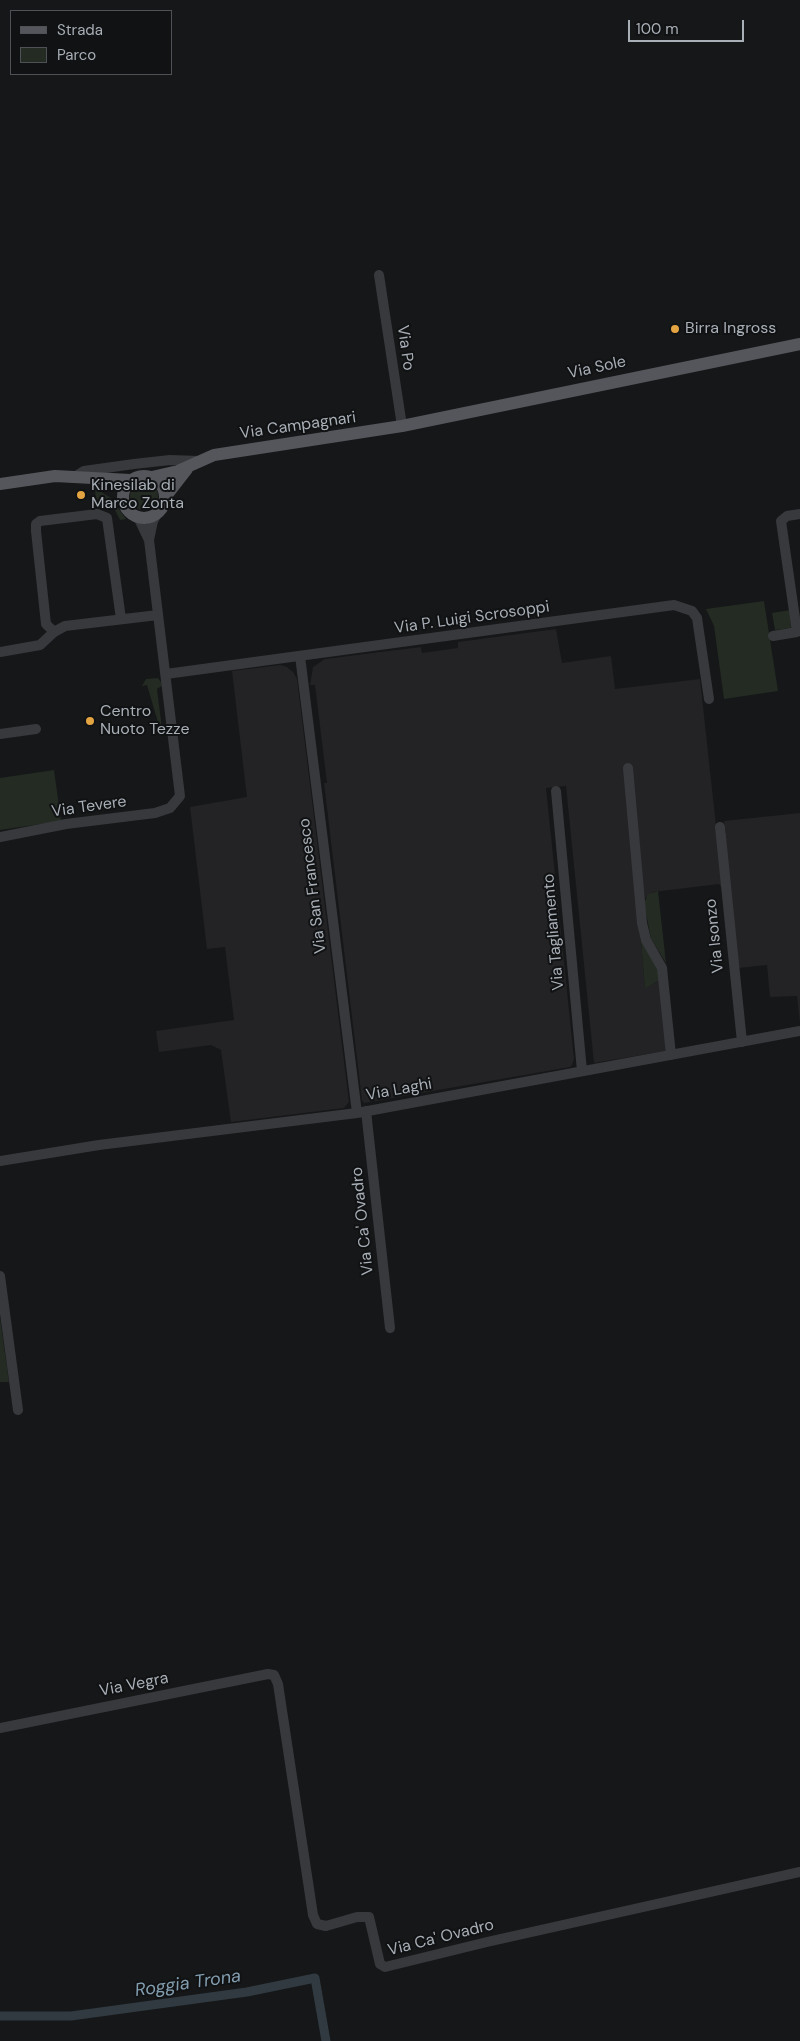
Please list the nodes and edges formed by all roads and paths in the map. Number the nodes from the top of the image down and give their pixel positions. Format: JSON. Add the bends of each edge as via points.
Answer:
{"nodes":[{"id":1,"x":379,"y":275,"type":"dead end"},
{"id":2,"x":800,"y":344,"type":"edge"},
{"id":3,"x":402,"y":426,"type":"junction"},
{"id":4,"x":194,"y":464,"type":"junction"},
{"id":5,"x":76,"y":476,"type":"junction"},
{"id":6,"x":152,"y":477,"type":"junction"},
{"id":7,"x":93,"y":479,"type":"junction"},
{"id":8,"x":130,"y":480,"type":"junction"},
{"id":9,"x":0,"y":484,"type":"edge"},
{"id":10,"x":166,"y":496,"type":"junction"},
{"id":11,"x":123,"y":502,"type":"junction"},
{"id":12,"x":157,"y":514,"type":"junction"},
{"id":13,"x":800,"y":514,"type":"edge"},
{"id":14,"x":138,"y":517,"type":"junction"},
{"id":15,"x":149,"y":540,"type":"junction"},
{"id":16,"x":158,"y":614,"type":"junction"},
{"id":17,"x":121,"y":618,"type":"junction"},
{"id":18,"x":54,"y":632,"type":"junction"},
{"id":19,"x":773,"y":636,"type":"dead end"},
{"id":20,"x":0,"y":652,"type":"edge"},
{"id":21,"x":300,"y":656,"type":"junction"},
{"id":22,"x":166,"y":674,"type":"junction"},
{"id":23,"x":709,"y":699,"type":"dead end"},
{"id":24,"x":36,"y":729,"type":"dead end"},
{"id":25,"x":0,"y":734,"type":"edge"},
{"id":26,"x":628,"y":768,"type":"dead end"},
{"id":27,"x":556,"y":792,"type":"dead end"},
{"id":28,"x":720,"y":827,"type":"dead end"},
{"id":29,"x":0,"y":837,"type":"edge"},
{"id":30,"x":800,"y":1031,"type":"edge"},
{"id":31,"x":742,"y":1042,"type":"junction"},
{"id":32,"x":671,"y":1055,"type":"junction"},
{"id":33,"x":582,"y":1070,"type":"junction"},
{"id":34,"x":361,"y":1112,"type":"junction"},
{"id":35,"x":0,"y":1161,"type":"edge"},
{"id":36,"x":0,"y":1276,"type":"edge"},
{"id":37,"x":390,"y":1328,"type":"dead end"},
{"id":38,"x":18,"y":1410,"type":"dead end"},
{"id":39,"x":274,"y":1675,"type":"joint"},
{"id":40,"x":0,"y":1728,"type":"edge"},
{"id":41,"x":800,"y":1872,"type":"edge"}],
"edges":[{"from":1,"to":3,"type":"street","name":"Via Po"},
{"from":2,"to":3,"type":"main road","name":"Via Sole"},
{"from":3,"to":4,"type":"main road","name":"Via Campagnari","via":[[221,454]]},
{"from":4,"to":5,"type":"street","name":"Via Campagnari","via":[[185,459],[143,463],[84,471]]},
{"from":4,"to":6,"type":"main road","name":"Via Campagnari"},
{"from":4,"to":10,"type":"main road"},
{"from":5,"to":7,"type":"main road","name":"Via Campagnari"},
{"from":5,"to":9,"type":"main road","name":"Via Campagnari"},
{"from":6,"to":8,"type":"main road"},
{"from":6,"to":10,"type":"main road","via":[[162,484]]},
{"from":7,"to":8,"type":"main road","name":"Via Campagnari"},
{"from":7,"to":11,"type":"main road","name":"Via Campagnari","via":[[108,486]]},
{"from":8,"to":11,"type":"main road","via":[[124,490]]},
{"from":10,"to":12,"type":"main road"},
{"from":11,"to":14,"type":"main road","via":[[126,509]]},
{"from":12,"to":14,"type":"main road"},
{"from":12,"to":15,"type":"street"},
{"from":13,"to":19,"type":"street","via":[[787,516],[781,521],[797,632]]},
{"from":14,"to":15,"type":"street"},
{"from":15,"to":16,"type":"street"},
{"from":16,"to":17,"type":"street"},
{"from":16,"to":22,"type":"street"},
{"from":17,"to":18,"type":"street","via":[[66,626]]},
{"from":17,"to":18,"type":"street","via":[[107,518],[97,514],[40,521],[36,524],[36,532],[46,624]]},
{"from":18,"to":20,"type":"street","via":[[40,645]]},
{"from":21,"to":22,"type":"street","name":"Via P. Luigi Scrosoppi"},
{"from":21,"to":23,"type":"street","name":"Via P. Luigi Scrosoppi","via":[[674,606],[692,611],[697,618]]},
{"from":21,"to":34,"type":"street","name":"Via San Francesco"},
{"from":22,"to":29,"type":"street","name":"Via Tevere","via":[[180,786],[178,799],[170,808]]},
{"from":24,"to":25,"type":"street"},
{"from":26,"to":32,"type":"street","via":[[642,924],[646,940],[662,968]]},
{"from":27,"to":33,"type":"street","name":"Via Tagliamento"},
{"from":28,"to":31,"type":"street","name":"Via Isonzo"},
{"from":30,"to":31,"type":"street","name":"Via Laghi"},
{"from":31,"to":32,"type":"street","name":"Via Laghi"},
{"from":32,"to":33,"type":"street","name":"Via Laghi"},
{"from":33,"to":34,"type":"street","name":"Via Laghi"},
{"from":34,"to":35,"type":"street","name":"Via Laghi","via":[[99,1145]]},
{"from":34,"to":37,"type":"street","name":"Via Ca' Ovadro"},
{"from":36,"to":38,"type":"street"},
{"from":39,"to":40,"type":"street","name":"Via Vegra"},
{"from":39,"to":41,"type":"street","name":"Via Ca' Ovadro","via":[[278,1684],[313,1915],[317,1924],[326,1926],[369,1918],[380,1964],[385,1968]]}]}
